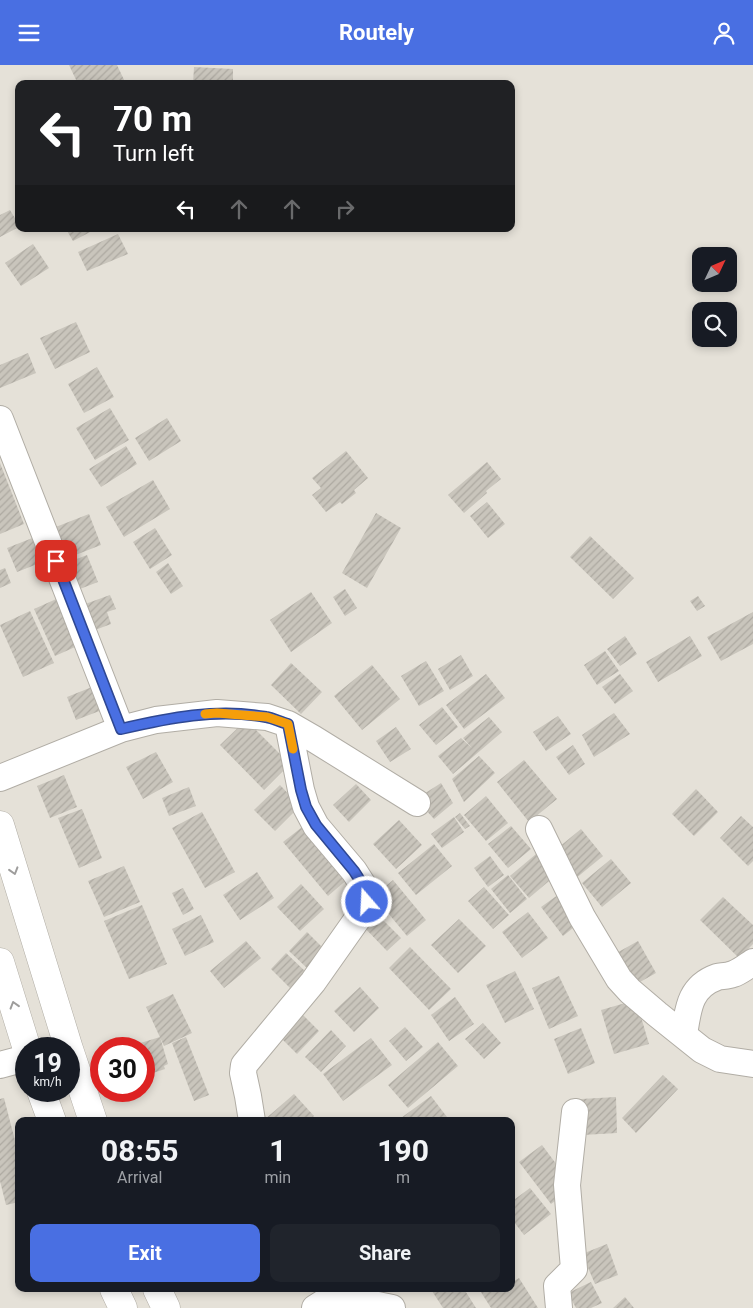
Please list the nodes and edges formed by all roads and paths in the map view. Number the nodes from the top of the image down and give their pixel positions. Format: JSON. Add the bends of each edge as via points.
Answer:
{"nodes":[{"id":1,"x":0,"y":419,"type":"edge"},
{"id":2,"x":288,"y":724,"type":"junction"},
{"id":3,"x":121,"y":729,"type":"junction"},
{"id":4,"x":0,"y":778,"type":"edge"},
{"id":5,"x":417,"y":803,"type":"dead end"},
{"id":6,"x":0,"y":825,"type":"edge"},
{"id":7,"x":539,"y":829,"type":"dead end"},
{"id":8,"x":0,"y":961,"type":"edge"},
{"id":9,"x":753,"y":962,"type":"edge"},
{"id":10,"x":684,"y":1035,"type":"junction"},
{"id":11,"x":23,"y":1037,"type":"edge"},
{"id":12,"x":65,"y":1037,"type":"edge"},
{"id":13,"x":15,"y":1061,"type":"edge"},
{"id":14,"x":753,"y":1063,"type":"edge"},
{"id":15,"x":0,"y":1065,"type":"edge"},
{"id":16,"x":80,"y":1082,"type":"edge"},
{"id":17,"x":46,"y":1102,"type":"edge"},
{"id":18,"x":575,"y":1112,"type":"dead end"},
{"id":19,"x":51,"y":1117,"type":"edge"},
{"id":20,"x":92,"y":1117,"type":"edge"},
{"id":21,"x":251,"y":1117,"type":"edge"},
{"id":22,"x":115,"y":1292,"type":"edge"},
{"id":23,"x":158,"y":1292,"type":"edge"},
{"id":24,"x":123,"y":1308,"type":"edge"},
{"id":25,"x":166,"y":1308,"type":"edge"},
{"id":26,"x":314,"y":1308,"type":"edge"},
{"id":27,"x":392,"y":1308,"type":"edge"},
{"id":28,"x":559,"y":1308,"type":"edge"}],
"edges":[{"from":1,"to":3,"type":"street"},
{"from":2,"to":3,"type":"street","via":[[267,717],[217,713],[156,720]]},
{"from":2,"to":5,"type":"street"},
{"from":2,"to":21,"type":"street","via":[[306,807],[368,893],[362,911],[313,982],[244,1065]]},
{"from":3,"to":4,"type":"street"},
{"from":6,"to":12,"type":"highway","one_way":true},
{"from":7,"to":10,"type":"street","via":[[582,917],[618,979]]},
{"from":11,"to":8,"type":"highway","one_way":true},
{"from":9,"to":10,"type":"street","via":[[734,974],[706,982],[689,1003]]},
{"from":10,"to":14,"type":"street","via":[[720,1059]]},
{"from":13,"to":15,"type":"street"},
{"from":16,"to":20,"type":"highway"},
{"from":17,"to":19,"type":"highway"},
{"from":18,"to":28,"type":"street","via":[[567,1185],[574,1269],[557,1286]]},
{"from":22,"to":24,"type":"highway"},
{"from":23,"to":25,"type":"highway"},
{"from":26,"to":27,"type":"street","via":[[334,1296]]}]}
